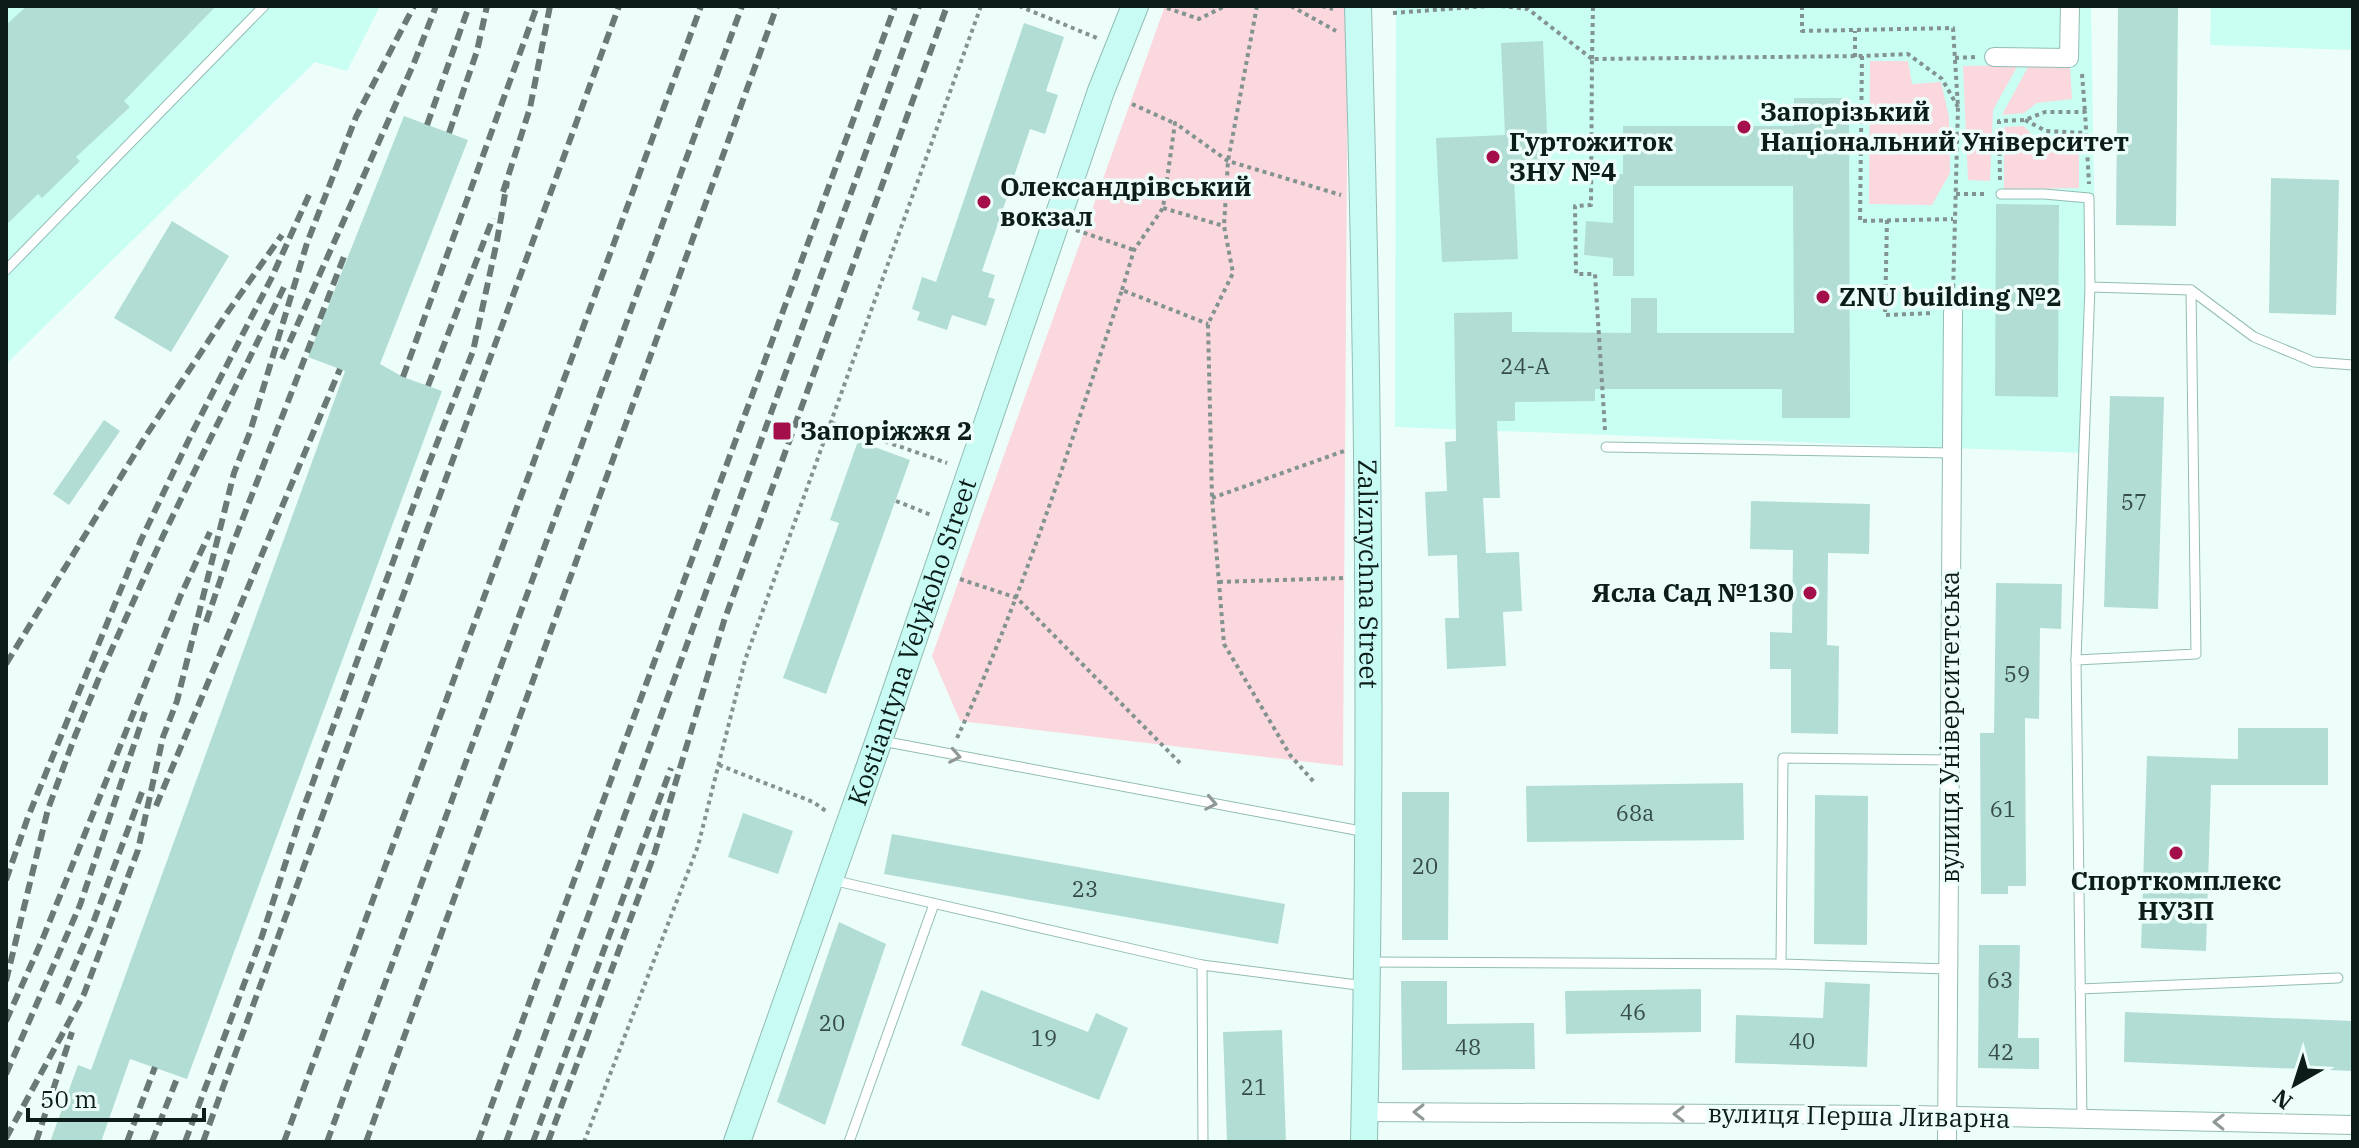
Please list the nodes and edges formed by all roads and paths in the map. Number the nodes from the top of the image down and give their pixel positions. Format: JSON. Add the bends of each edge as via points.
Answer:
{"nodes":[{"id":1,"x":264,"y":6,"type":"edge"},
{"id":2,"x":981,"y":6,"type":"edge"},
{"id":3,"x":1019,"y":6,"type":"edge"},
{"id":4,"x":1135,"y":6,"type":"edge"},
{"id":5,"x":1225,"y":6,"type":"edge"},
{"id":6,"x":1257,"y":6,"type":"edge"},
{"id":7,"x":1291,"y":6,"type":"edge"},
{"id":8,"x":1358,"y":6,"type":"edge"},
{"id":9,"x":1488,"y":6,"type":"edge"},
{"id":10,"x":1501,"y":6,"type":"edge"},
{"id":11,"x":1593,"y":6,"type":"edge"},
{"id":12,"x":1802,"y":6,"type":"edge"},
{"id":13,"x":2070,"y":6,"type":"edge"},
{"id":14,"x":1167,"y":8,"type":"edge"},
{"id":15,"x":1393,"y":13,"type":"dead end"},
{"id":16,"x":1855,"y":30,"type":"junction"},
{"id":17,"x":1099,"y":39,"type":"dead end"},
{"id":18,"x":1359,"y":44,"type":"junction"},
{"id":19,"x":1862,"y":56,"type":"junction"},
{"id":20,"x":1855,"y":57,"type":"junction"},
{"id":21,"x":1994,"y":57,"type":"dead end"},
{"id":22,"x":1592,"y":59,"type":"junction"},
{"id":23,"x":1132,"y":104,"type":"dead end"},
{"id":24,"x":1958,"y":107,"type":"junction"},
{"id":25,"x":2025,"y":120,"type":"junction"},
{"id":26,"x":1175,"y":123,"type":"junction"},
{"id":27,"x":2086,"y":133,"type":"junction"},
{"id":28,"x":1228,"y":161,"type":"junction"},
{"id":29,"x":1956,"y":194,"type":"junction"},
{"id":30,"x":2001,"y":194,"type":"junction"},
{"id":31,"x":2089,"y":198,"type":"junction"},
{"id":32,"x":1363,"y":201,"type":"junction"},
{"id":33,"x":1163,"y":208,"type":"junction"},
{"id":34,"x":1953,"y":219,"type":"junction"},
{"id":35,"x":1887,"y":220,"type":"junction"},
{"id":36,"x":1224,"y":226,"type":"junction"},
{"id":37,"x":1085,"y":233,"type":"dead end"},
{"id":38,"x":1134,"y":250,"type":"junction"},
{"id":39,"x":6,"y":270,"type":"edge"},
{"id":40,"x":2090,"y":287,"type":"junction"},
{"id":41,"x":1122,"y":290,"type":"junction"},
{"id":42,"x":2191,"y":290,"type":"junction"},
{"id":43,"x":1953,"y":312,"type":"junction"},
{"id":44,"x":1208,"y":324,"type":"junction"},
{"id":45,"x":2353,"y":365,"type":"edge"},
{"id":46,"x":832,"y":423,"type":"junction"},
{"id":47,"x":1366,"y":443,"type":"junction"},
{"id":48,"x":1606,"y":447,"type":"joint"},
{"id":49,"x":1952,"y":453,"type":"junction"},
{"id":50,"x":947,"y":463,"type":"dead end"},
{"id":51,"x":1212,"y":498,"type":"junction"},
{"id":52,"x":896,"y":501,"type":"dead end"},
{"id":53,"x":929,"y":514,"type":"dead end"},
{"id":54,"x":1367,"y":578,"type":"junction"},
{"id":55,"x":960,"y":579,"type":"dead end"},
{"id":56,"x":1219,"y":582,"type":"junction"},
{"id":57,"x":1017,"y":598,"type":"junction"},
{"id":58,"x":2076,"y":660,"type":"junction"},
{"id":59,"x":957,"y":738,"type":"dead end"},
{"id":60,"x":879,"y":740,"type":"junction"},
{"id":61,"x":1949,"y":760,"type":"junction"},
{"id":62,"x":718,"y":765,"type":"junction"},
{"id":63,"x":1182,"y":765,"type":"dead end"},
{"id":64,"x":1314,"y":782,"type":"dead end"},
{"id":65,"x":826,"y":811,"type":"dead end"},
{"id":66,"x":1366,"y":832,"type":"junction"},
{"id":67,"x":829,"y":879,"type":"junction"},
{"id":68,"x":934,"y":904,"type":"junction"},
{"id":69,"x":1781,"y":964,"type":"junction"},
{"id":70,"x":1202,"y":965,"type":"junction"},
{"id":71,"x":1948,"y":969,"type":"junction"},
{"id":72,"x":1366,"y":974,"type":"junction"},
{"id":73,"x":2338,"y":978,"type":"dead end"},
{"id":74,"x":2080,"y":989,"type":"junction"},
{"id":75,"x":1365,"y":1112,"type":"junction"},
{"id":76,"x":1947,"y":1117,"type":"junction"},
{"id":77,"x":2082,"y":1120,"type":"junction"},
{"id":78,"x":2353,"y":1125,"type":"edge"},
{"id":79,"x":584,"y":1142,"type":"edge"},
{"id":80,"x":737,"y":1142,"type":"edge"},
{"id":81,"x":849,"y":1142,"type":"edge"},
{"id":82,"x":1203,"y":1142,"type":"edge"},
{"id":83,"x":1364,"y":1142,"type":"edge"},
{"id":84,"x":1947,"y":1142,"type":"edge"}],
"edges":[{"from":1,"to":39,"type":"lane"},
{"from":2,"to":46,"type":"path"},
{"from":3,"to":17,"type":"path"},
{"from":4,"to":60,"type":"street","name":"Kostiantyna Velykoho Street","via":[[1101,91]]},
{"from":5,"to":14,"type":"path","via":[[1199,19]]},
{"from":6,"to":28,"type":"path"},
{"from":7,"to":18,"type":"path"},
{"from":8,"to":18,"type":"street","name":"Zaliznychna Street"},
{"from":9,"to":15,"type":"path"},
{"from":10,"to":22,"type":"path","via":[[1528,9]]},
{"from":11,"to":22,"type":"path"},
{"from":12,"to":16,"type":"path","via":[[1802,31]]},
{"from":13,"to":21,"type":"street","via":[[2069,58]]},
{"from":16,"to":20,"type":"path"},
{"from":16,"to":24,"type":"path","via":[[1953,28]]},
{"from":18,"to":32,"type":"street","name":"Zaliznychna Street"},
{"from":19,"to":20,"type":"path"},
{"from":19,"to":24,"type":"path","via":[[1908,54],[1942,79]]},
{"from":19,"to":35,"type":"path","via":[[1860,221]]},
{"from":20,"to":22,"type":"path"},
{"from":22,"to":48,"type":"path","via":[[1591,205],[1575,206],[1576,274],[1595,274]]},
{"from":23,"to":26,"type":"path"},
{"from":24,"to":29,"type":"path"},
{"from":25,"to":27,"type":"path","via":[[2046,131]]},
{"from":25,"to":27,"type":"path","via":[[2045,112],[2085,112]]},
{"from":25,"to":30,"type":"path","via":[[1999,121]]},
{"from":26,"to":28,"type":"path"},
{"from":26,"to":33,"type":"path"},
{"from":27,"to":31,"type":"path"},
{"from":28,"to":32,"type":"path"},
{"from":28,"to":36,"type":"path"},
{"from":29,"to":30,"type":"path"},
{"from":29,"to":34,"type":"path"},
{"from":30,"to":31,"type":"lane"},
{"from":31,"to":40,"type":"lane"},
{"from":32,"to":47,"type":"street","name":"Zaliznychna Street"},
{"from":33,"to":36,"type":"path"},
{"from":33,"to":38,"type":"path"},
{"from":34,"to":35,"type":"path"},
{"from":34,"to":43,"type":"path"},
{"from":35,"to":43,"type":"path","via":[[1885,315]]},
{"from":36,"to":44,"type":"path","via":[[1233,273]]},
{"from":37,"to":38,"type":"path"},
{"from":38,"to":41,"type":"path"},
{"from":40,"to":42,"type":"lane"},
{"from":40,"to":58,"type":"lane"},
{"from":41,"to":44,"type":"path"},
{"from":41,"to":57,"type":"path"},
{"from":42,"to":45,"type":"lane","via":[[2254,337],[2314,362]]},
{"from":42,"to":58,"type":"lane","via":[[2196,654]]},
{"from":43,"to":49,"type":"street","name":"вулиця Університетська"},
{"from":44,"to":51,"type":"path"},
{"from":46,"to":50,"type":"path"},
{"from":46,"to":62,"type":"path","via":[[745,660]]},
{"from":47,"to":51,"type":"path"},
{"from":47,"to":54,"type":"street","name":"Zaliznychna Street"},
{"from":48,"to":49,"type":"lane"},
{"from":49,"to":61,"type":"street","name":"вулиця Університетська"},
{"from":51,"to":56,"type":"path"},
{"from":52,"to":53,"type":"path"},
{"from":54,"to":56,"type":"path"},
{"from":54,"to":66,"type":"street","name":"Zaliznychna Street"},
{"from":55,"to":57,"type":"path"},
{"from":56,"to":64,"type":"path","via":[[1224,644],[1290,755]]},
{"from":57,"to":59,"type":"path"},
{"from":57,"to":63,"type":"path"},
{"from":58,"to":74,"type":"lane"},
{"from":60,"to":66,"type":"lane","one_way":true},
{"from":60,"to":67,"type":"street","name":"Kostiantyna Velykoho Street"},
{"from":61,"to":69,"type":"lane","via":[[1783,758]]},
{"from":61,"to":71,"type":"street","name":"вулиця Університетська"},
{"from":62,"to":65,"type":"path"},
{"from":62,"to":79,"type":"path","via":[[698,846]]},
{"from":66,"to":72,"type":"street","name":"Zaliznychna Street"},
{"from":67,"to":68,"type":"lane"},
{"from":67,"to":80,"type":"street","name":"Kostiantyna Velykoho Street"},
{"from":68,"to":70,"type":"lane"},
{"from":68,"to":81,"type":"lane"},
{"from":69,"to":71,"type":"lane"},
{"from":69,"to":72,"type":"lane"},
{"from":70,"to":72,"type":"lane"},
{"from":70,"to":82,"type":"lane"},
{"from":71,"to":76,"type":"street","name":"вулиця Університетська"},
{"from":72,"to":75,"type":"street","name":"Zaliznychna Street"},
{"from":73,"to":74,"type":"lane"},
{"from":74,"to":77,"type":"lane"},
{"from":76,"to":75,"type":"street","name":"вулиця Перша Ливарна","one_way":true},
{"from":75,"to":83,"type":"street","name":"Zaliznychna Street"},
{"from":76,"to":77,"type":"street","name":"вулиця Перша Ливарна"},
{"from":76,"to":84,"type":"street","name":"вулиця Університетська"},
{"from":78,"to":77,"type":"street","name":"вулиця Перша Ливарна","one_way":true}]}
